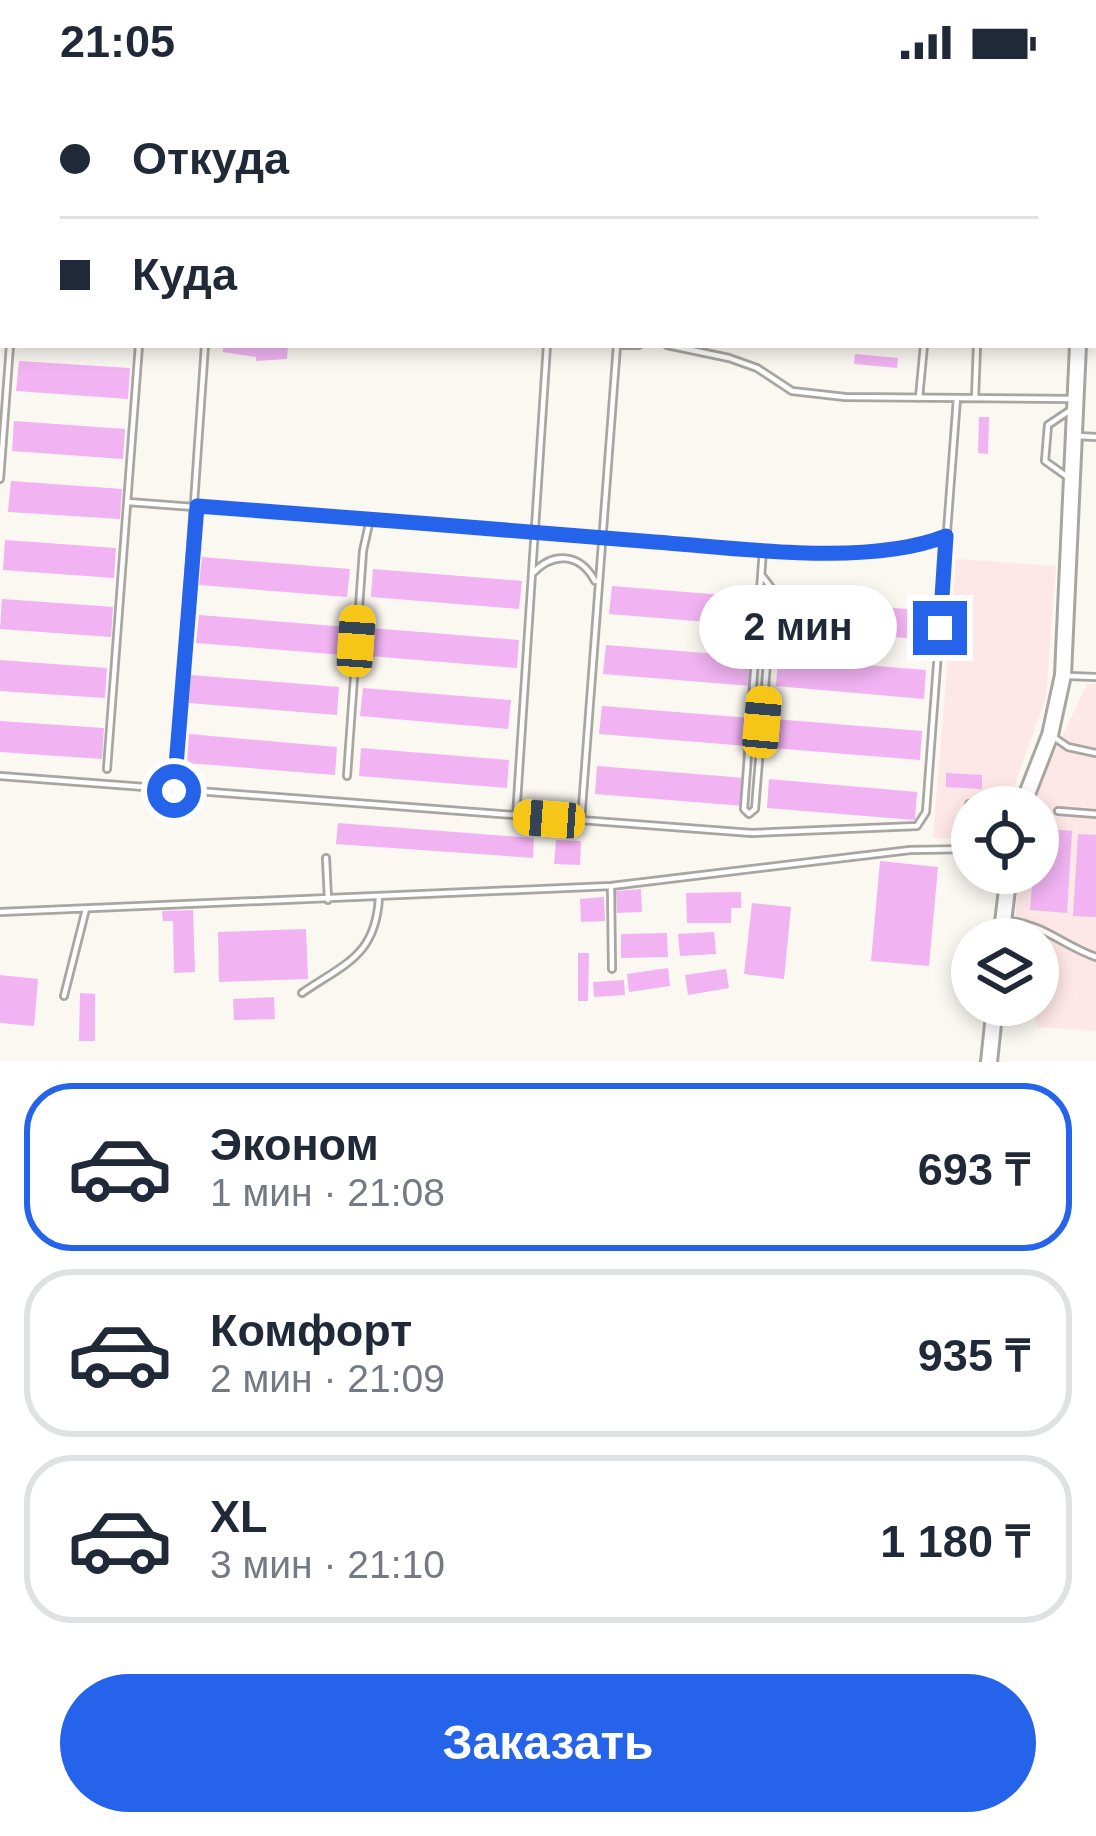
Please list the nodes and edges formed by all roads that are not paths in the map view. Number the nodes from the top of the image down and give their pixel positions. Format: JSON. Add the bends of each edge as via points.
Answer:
{"nodes":[{"id":1,"x":10,"y":348,"type":"edge"},
{"id":2,"x":139,"y":348,"type":"edge"},
{"id":3,"x":205,"y":348,"type":"edge"},
{"id":4,"x":547,"y":348,"type":"edge"},
{"id":5,"x":618,"y":348,"type":"edge"},
{"id":6,"x":680,"y":348,"type":"edge"},
{"id":7,"x":924,"y":348,"type":"edge"},
{"id":8,"x":977,"y":348,"type":"edge"},
{"id":9,"x":1078,"y":348,"type":"edge"},
{"id":10,"x":919,"y":398,"type":"junction"},
{"id":11,"x":956,"y":398,"type":"junction"},
{"id":12,"x":975,"y":398,"type":"junction"},
{"id":13,"x":1074,"y":403,"type":"junction"},
{"id":14,"x":1072,"y":435,"type":"junction"},
{"id":15,"x":1096,"y":437,"type":"edge"},
{"id":16,"x":0,"y":479,"type":"edge"},
{"id":17,"x":1069,"y":479,"type":"junction"},
{"id":18,"x":128,"y":502,"type":"junction"},
{"id":19,"x":197,"y":506,"type":"junction"},
{"id":20,"x":370,"y":519,"type":"junction"},
{"id":21,"x":532,"y":532,"type":"junction"},
{"id":22,"x":946,"y":536,"type":"junction"},
{"id":23,"x":601,"y":538,"type":"junction"},
{"id":24,"x":763,"y":550,"type":"junction"},
{"id":25,"x":529,"y":578,"type":"junction"},
{"id":26,"x":763,"y":578,"type":"junction"},
{"id":27,"x":597,"y":586,"type":"junction"},
{"id":28,"x":1063,"y":675,"type":"junction"},
{"id":29,"x":1096,"y":677,"type":"edge"},
{"id":30,"x":1050,"y":735,"type":"junction"},
{"id":31,"x":1096,"y":753,"type":"edge"},
{"id":32,"x":107,"y":769,"type":"dead end"},
{"id":33,"x":0,"y":776,"type":"edge"},
{"id":34,"x":347,"y":776,"type":"dead end"},
{"id":35,"x":1030,"y":786,"type":"edge"},
{"id":36,"x":174,"y":791,"type":"junction"},
{"id":37,"x":1059,"y":811,"type":"edge"},
{"id":38,"x":1096,"y":814,"type":"edge"},
{"id":39,"x":516,"y":817,"type":"junction"},
{"id":40,"x":581,"y":821,"type":"junction"},
{"id":41,"x":951,"y":849,"type":"edge"},
{"id":42,"x":326,"y":858,"type":"dead end"},
{"id":43,"x":611,"y":886,"type":"junction"},
{"id":44,"x":379,"y":897,"type":"junction"},
{"id":45,"x":328,"y":900,"type":"junction"},
{"id":46,"x":86,"y":909,"type":"junction"},
{"id":47,"x":0,"y":912,"type":"edge"},
{"id":48,"x":1059,"y":941,"type":"edge"},
{"id":49,"x":1096,"y":957,"type":"edge"},
{"id":50,"x":612,"y":969,"type":"dead end"},
{"id":51,"x":302,"y":993,"type":"dead end"},
{"id":52,"x":64,"y":997,"type":"dead end"},
{"id":53,"x":993,"y":1026,"type":"edge"},
{"id":54,"x":989,"y":1062,"type":"edge"}],
"edges":[{"from":1,"to":16,"type":"lane"},
{"from":2,"to":18,"type":"lane"},
{"from":3,"to":19,"type":"lane"},
{"from":4,"to":21,"type":"lane"},
{"from":5,"to":23,"type":"lane"},
{"from":6,"to":10,"type":"lane","via":[[743,363],[792,392]]},
{"from":7,"to":10,"type":"lane"},
{"from":8,"to":12,"type":"lane"},
{"from":9,"to":13,"type":"main road"},
{"from":10,"to":11,"type":"lane"},
{"from":11,"to":12,"type":"lane"},
{"from":11,"to":22,"type":"lane"},
{"from":12,"to":13,"type":"lane"},
{"from":13,"to":14,"type":"main road"},
{"from":13,"to":17,"type":"lane","via":[[1048,425],[1045,461]]},
{"from":14,"to":15,"type":"lane"},
{"from":14,"to":17,"type":"main road"},
{"from":17,"to":28,"type":"main road"},
{"from":18,"to":19,"type":"lane"},
{"from":18,"to":32,"type":"lane"},
{"from":19,"to":20,"type":"lane"},
{"from":19,"to":36,"type":"lane"},
{"from":20,"to":21,"type":"lane"},
{"from":20,"to":34,"type":"lane"},
{"from":21,"to":23,"type":"lane"},
{"from":21,"to":25,"type":"lane"},
{"from":22,"to":24,"type":"lane","via":[[884,551]]},
{"from":22,"to":40,"type":"lane","via":[[926,812],[917,826],[752,833]]},
{"from":23,"to":24,"type":"lane"},
{"from":23,"to":27,"type":"lane"},
{"from":24,"to":26,"type":"lane"},
{"from":25,"to":27,"type":"lane","via":[[547,561],[573,559]]},
{"from":25,"to":39,"type":"lane"},
{"from":26,"to":26,"type":"lane","via":[[744,809],[749,814],[773,590]]},
{"from":27,"to":40,"type":"lane"},
{"from":28,"to":29,"type":"lane"},
{"from":28,"to":30,"type":"main road"},
{"from":30,"to":31,"type":"lane"},
{"from":30,"to":35,"type":"main road"},
{"from":33,"to":36,"type":"lane"},
{"from":36,"to":39,"type":"lane"},
{"from":37,"to":38,"type":"lane"},
{"from":39,"to":40,"type":"lane"},
{"from":41,"to":43,"type":"lane"},
{"from":42,"to":45,"type":"lane"},
{"from":43,"to":44,"type":"lane"},
{"from":43,"to":50,"type":"lane"},
{"from":44,"to":45,"type":"lane"},
{"from":44,"to":51,"type":"lane","via":[[377,929],[355,957]]},
{"from":45,"to":46,"type":"lane"},
{"from":46,"to":47,"type":"lane"},
{"from":46,"to":52,"type":"lane"},
{"from":48,"to":49,"type":"lane"},
{"from":53,"to":54,"type":"main road"}]}
